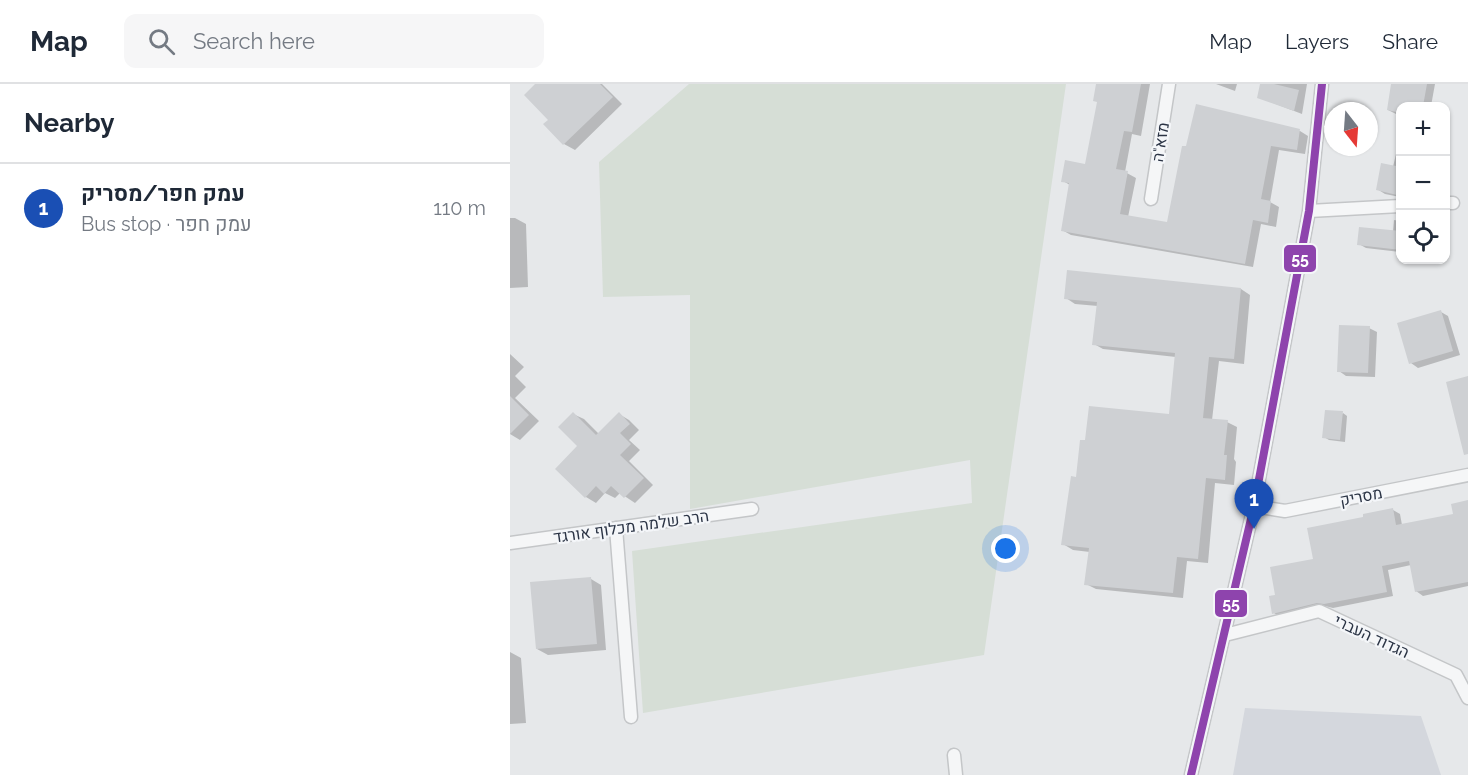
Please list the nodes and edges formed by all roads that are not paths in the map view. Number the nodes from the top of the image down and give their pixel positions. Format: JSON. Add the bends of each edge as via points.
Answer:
{"nodes":[{"id":1,"x":1169,"y":84,"type":"edge"},
{"id":2,"x":1322,"y":84,"type":"edge"},
{"id":3,"x":1151,"y":200,"type":"dead end"},
{"id":4,"x":1396,"y":206,"type":"edge"},
{"id":5,"x":1309,"y":211,"type":"junction"},
{"id":6,"x":1468,"y":475,"type":"edge"},
{"id":7,"x":1254,"y":506,"type":"junction"},
{"id":8,"x":752,"y":509,"type":"dead end"},
{"id":9,"x":616,"y":528,"type":"junction"},
{"id":10,"x":510,"y":543,"type":"edge"},
{"id":11,"x":1225,"y":635,"type":"junction"},
{"id":12,"x":1468,"y":698,"type":"edge"},
{"id":13,"x":631,"y":717,"type":"dead end"},
{"id":14,"x":954,"y":755,"type":"dead end"},
{"id":15,"x":956,"y":775,"type":"edge"},
{"id":16,"x":1191,"y":775,"type":"edge"}],
"edges":[{"from":1,"to":3,"type":"street","name":"מזא\"ה"},
{"from":2,"to":5,"type":"street"},
{"from":4,"to":5,"type":"street"},
{"from":5,"to":7,"type":"street"},
{"from":6,"to":7,"type":"street","name":"מסריק","via":[[1285,511]]},
{"from":7,"to":11,"type":"street"},
{"from":8,"to":9,"type":"street","name":"הרב שלמה מכלוף אורגד"},
{"from":9,"to":10,"type":"street","name":"הרב שלמה מכלוף אורגד"},
{"from":9,"to":13,"type":"street"},
{"from":11,"to":12,"type":"street","name":"הגדוד העברי","via":[[1319,611],[1456,675]]},
{"from":11,"to":16,"type":"street"},
{"from":14,"to":15,"type":"street"}]}
